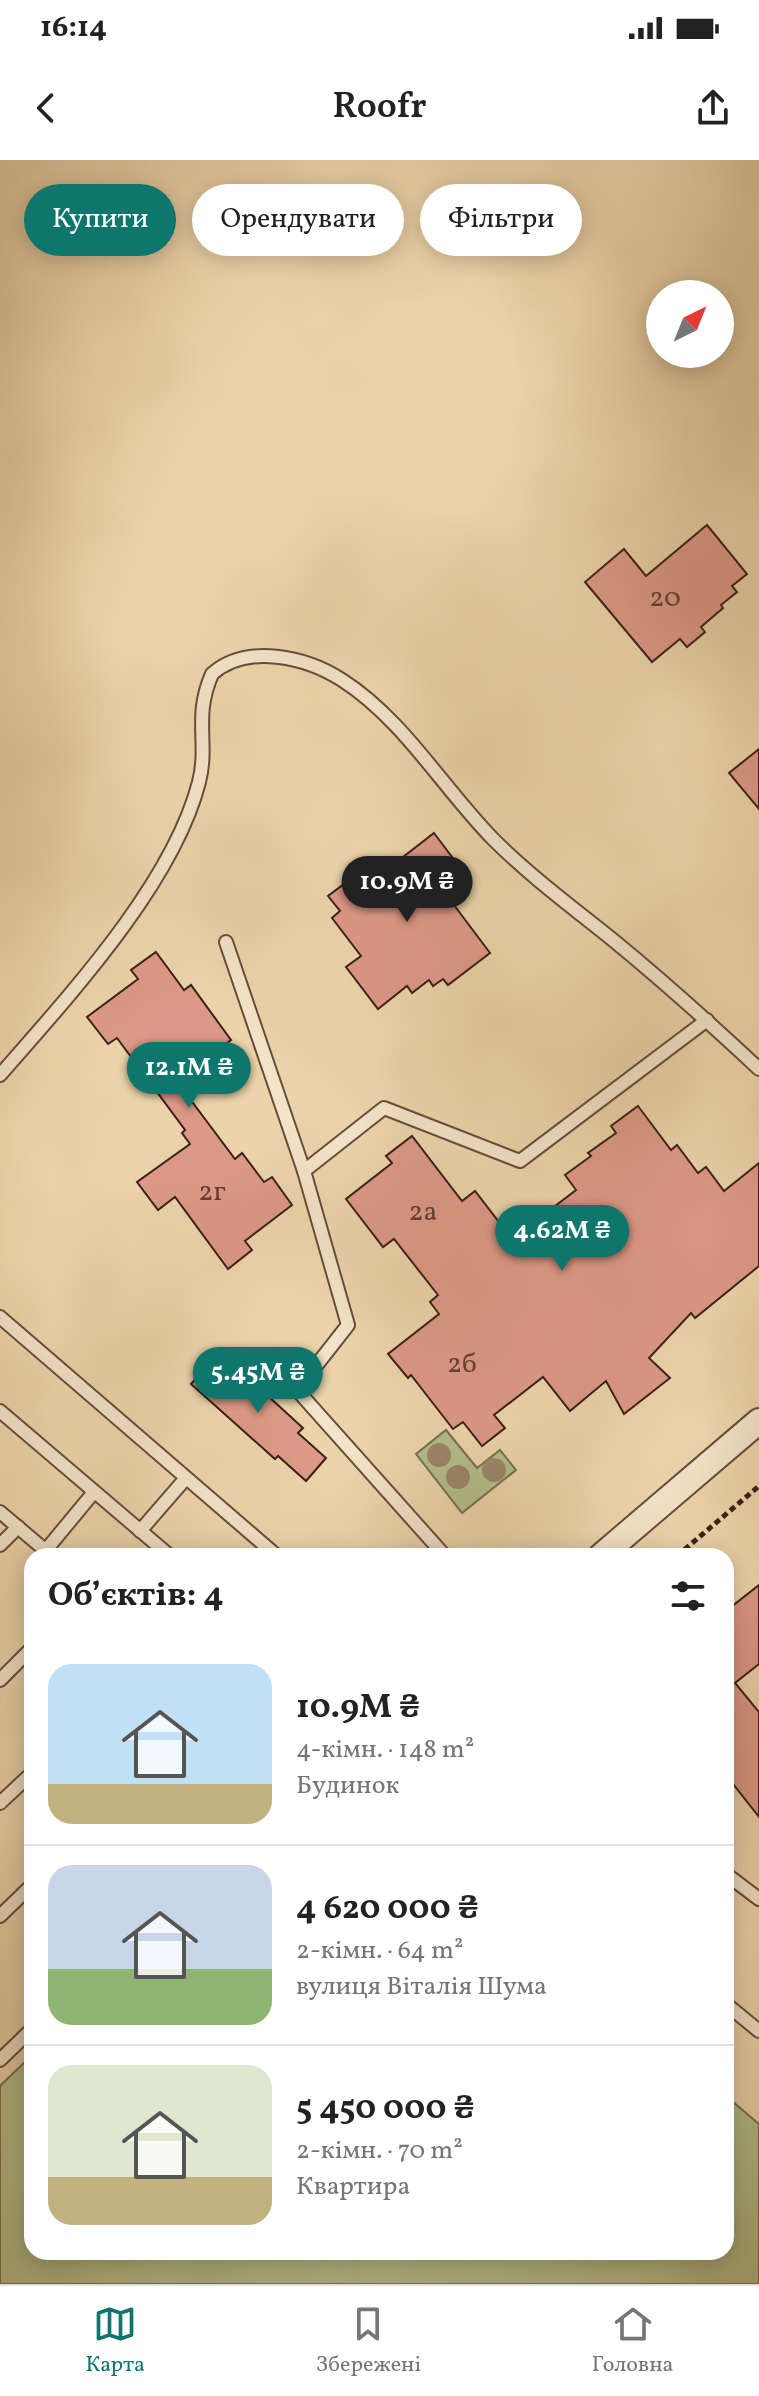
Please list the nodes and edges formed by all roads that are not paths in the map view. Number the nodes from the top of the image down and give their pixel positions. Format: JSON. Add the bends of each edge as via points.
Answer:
{"nodes":[{"id":1,"x":226,"y":942,"type":"dead end"},
{"id":2,"x":707,"y":1020,"type":"junction"},
{"id":3,"x":759,"y":1069,"type":"edge"},
{"id":4,"x":0,"y":1075,"type":"edge"},
{"id":5,"x":304,"y":1171,"type":"junction"},
{"id":6,"x":0,"y":1317,"type":"edge"},
{"id":7,"x":0,"y":1411,"type":"edge"},
{"id":8,"x":759,"y":1421,"type":"edge"},
{"id":9,"x":186,"y":1478,"type":"junction"},
{"id":10,"x":94,"y":1492,"type":"junction"},
{"id":11,"x":0,"y":1512,"type":"edge"},
{"id":12,"x":18,"y":1527,"type":"junction"},
{"id":13,"x":140,"y":1531,"type":"junction"},
{"id":14,"x":0,"y":1545,"type":"edge"},
{"id":15,"x":43,"y":1548,"type":"edge"},
{"id":16,"x":53,"y":1548,"type":"edge"},
{"id":17,"x":160,"y":1548,"type":"edge"},
{"id":18,"x":268,"y":1548,"type":"edge"},
{"id":19,"x":438,"y":1548,"type":"edge"},
{"id":20,"x":610,"y":1548,"type":"edge"},
{"id":21,"x":24,"y":1656,"type":"edge"},
{"id":22,"x":0,"y":1680,"type":"edge"},
{"id":23,"x":24,"y":1780,"type":"edge"},
{"id":24,"x":0,"y":1803,"type":"edge"},
{"id":25,"x":734,"y":1880,"type":"edge"},
{"id":26,"x":24,"y":1893,"type":"edge"},
{"id":27,"x":759,"y":1899,"type":"edge"},
{"id":28,"x":0,"y":1916,"type":"edge"},
{"id":29,"x":734,"y":2011,"type":"edge"},
{"id":30,"x":759,"y":2031,"type":"edge"},
{"id":31,"x":24,"y":2037,"type":"edge"},
{"id":32,"x":0,"y":2060,"type":"edge"}],
"edges":[{"from":1,"to":5,"type":"lane"},
{"from":2,"to":3,"type":"lane"},
{"from":2,"to":4,"type":"lane","via":[[523,867],[398,730],[342,679],[285,659],[251,656],[212,674],[200,709],[200,780],[147,891],[83,980]]},
{"from":2,"to":5,"type":"lane","via":[[520,1161],[384,1108]]},
{"from":5,"to":19,"type":"lane","via":[[348,1325],[297,1390]]},
{"from":6,"to":9,"type":"lane"},
{"from":7,"to":10,"type":"lane"},
{"from":8,"to":20,"type":"street"},
{"from":9,"to":13,"type":"lane"},
{"from":9,"to":18,"type":"lane"},
{"from":10,"to":13,"type":"lane"},
{"from":10,"to":16,"type":"lane"},
{"from":11,"to":12,"type":"lane"},
{"from":12,"to":14,"type":"lane"},
{"from":12,"to":15,"type":"lane"},
{"from":13,"to":17,"type":"lane"},
{"from":21,"to":22,"type":"lane"},
{"from":23,"to":24,"type":"lane"},
{"from":25,"to":27,"type":"lane"},
{"from":26,"to":28,"type":"lane"},
{"from":29,"to":30,"type":"lane"},
{"from":31,"to":32,"type":"lane"}]}
